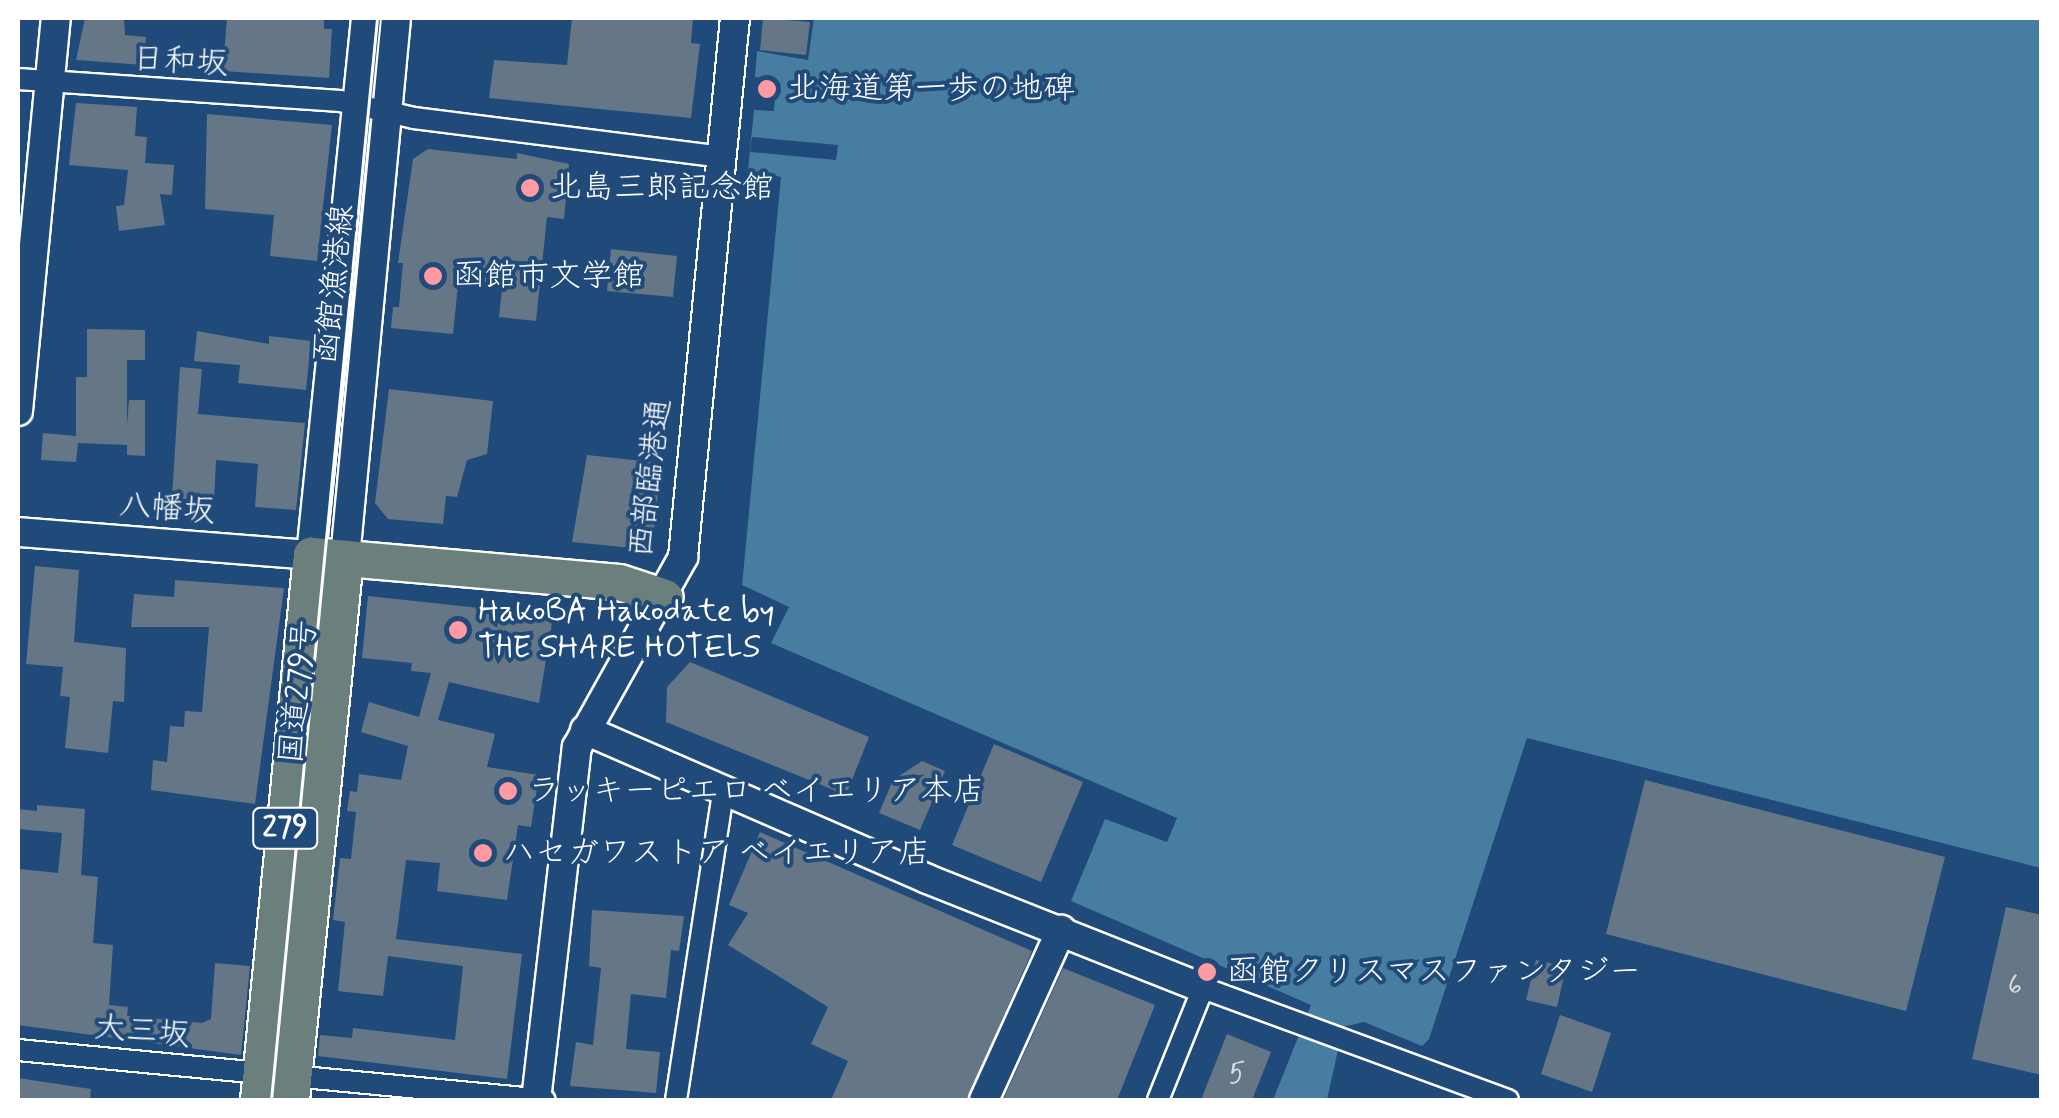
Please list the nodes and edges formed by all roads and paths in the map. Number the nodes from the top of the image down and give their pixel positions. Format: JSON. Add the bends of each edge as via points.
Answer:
{"nodes":[{"id":1,"x":56,"y":18,"type":"edge"},
{"id":2,"x":366,"y":18,"type":"edge"},
{"id":3,"x":396,"y":18,"type":"edge"},
{"id":4,"x":735,"y":18,"type":"edge"},
{"id":5,"x":18,"y":79,"type":"edge"},
{"id":6,"x":50,"y":83,"type":"junction"},
{"id":7,"x":348,"y":103,"type":"junction"},
{"id":8,"x":388,"y":112,"type":"junction"},
{"id":9,"x":722,"y":157,"type":"junction"},
{"id":10,"x":18,"y":411,"type":"edge"},
{"id":11,"x":18,"y":532,"type":"edge"},
{"id":12,"x":328,"y":556,"type":"junction"},
{"id":13,"x":665,"y":597,"type":"junction"},
{"id":14,"x":585,"y":730,"type":"junction"},
{"id":15,"x":722,"y":792,"type":"junction"},
{"id":16,"x":1061,"y":930,"type":"junction"},
{"id":17,"x":1202,"y":988,"type":"junction"},
{"id":18,"x":18,"y":1050,"type":"edge"},
{"id":19,"x":276,"y":1087,"type":"edge"},
{"id":20,"x":536,"y":1100,"type":"edge"},
{"id":21,"x":546,"y":1100,"type":"edge"},
{"id":22,"x":676,"y":1100,"type":"edge"},
{"id":23,"x":984,"y":1100,"type":"edge"},
{"id":24,"x":1158,"y":1100,"type":"edge"},
{"id":25,"x":1508,"y":1100,"type":"edge"}],
"edges":[{"from":1,"to":6,"type":"street"},
{"from":2,"to":7,"type":"street","name":"函館漁港線"},
{"from":3,"to":8,"type":"street","name":"函館漁港線"},
{"from":4,"to":9,"type":"street","name":"西部臨港通"},
{"from":5,"to":6,"type":"street","name":"日和坂"},
{"from":6,"to":7,"type":"street","name":"日和坂"},
{"from":6,"to":10,"type":"street"},
{"from":7,"to":8,"type":"street","name":"日和坂"},
{"from":7,"to":12,"type":"street","name":"函館漁港線"},
{"from":8,"to":9,"type":"street","name":"日和坂"},
{"from":8,"to":12,"type":"street","name":"函館漁港線"},
{"from":9,"to":13,"type":"street","name":"西部臨港通","via":[[683,556]]},
{"from":11,"to":12,"type":"street","name":"八幡坂"},
{"from":12,"to":13,"type":"highway","via":[[619,582]]},
{"from":12,"to":19,"type":"highway","name":"国道279号","number":"279"},
{"from":13,"to":14,"type":"street","name":"西部臨港通"},
{"from":14,"to":15,"type":"street"},
{"from":14,"to":20,"type":"street","name":"西部臨港通","via":[[573,772]]},
{"from":15,"to":16,"type":"street"},
{"from":15,"to":22,"type":"street"},
{"from":16,"to":17,"type":"street"},
{"from":16,"to":23,"type":"street"},
{"from":17,"to":24,"type":"street"},
{"from":17,"to":25,"type":"street"},
{"from":18,"to":19,"type":"street","name":"大三坂"},
{"from":19,"to":20,"type":"street","name":"大三坂"},
{"from":20,"to":21,"type":"street","name":"大三坂"}]}
